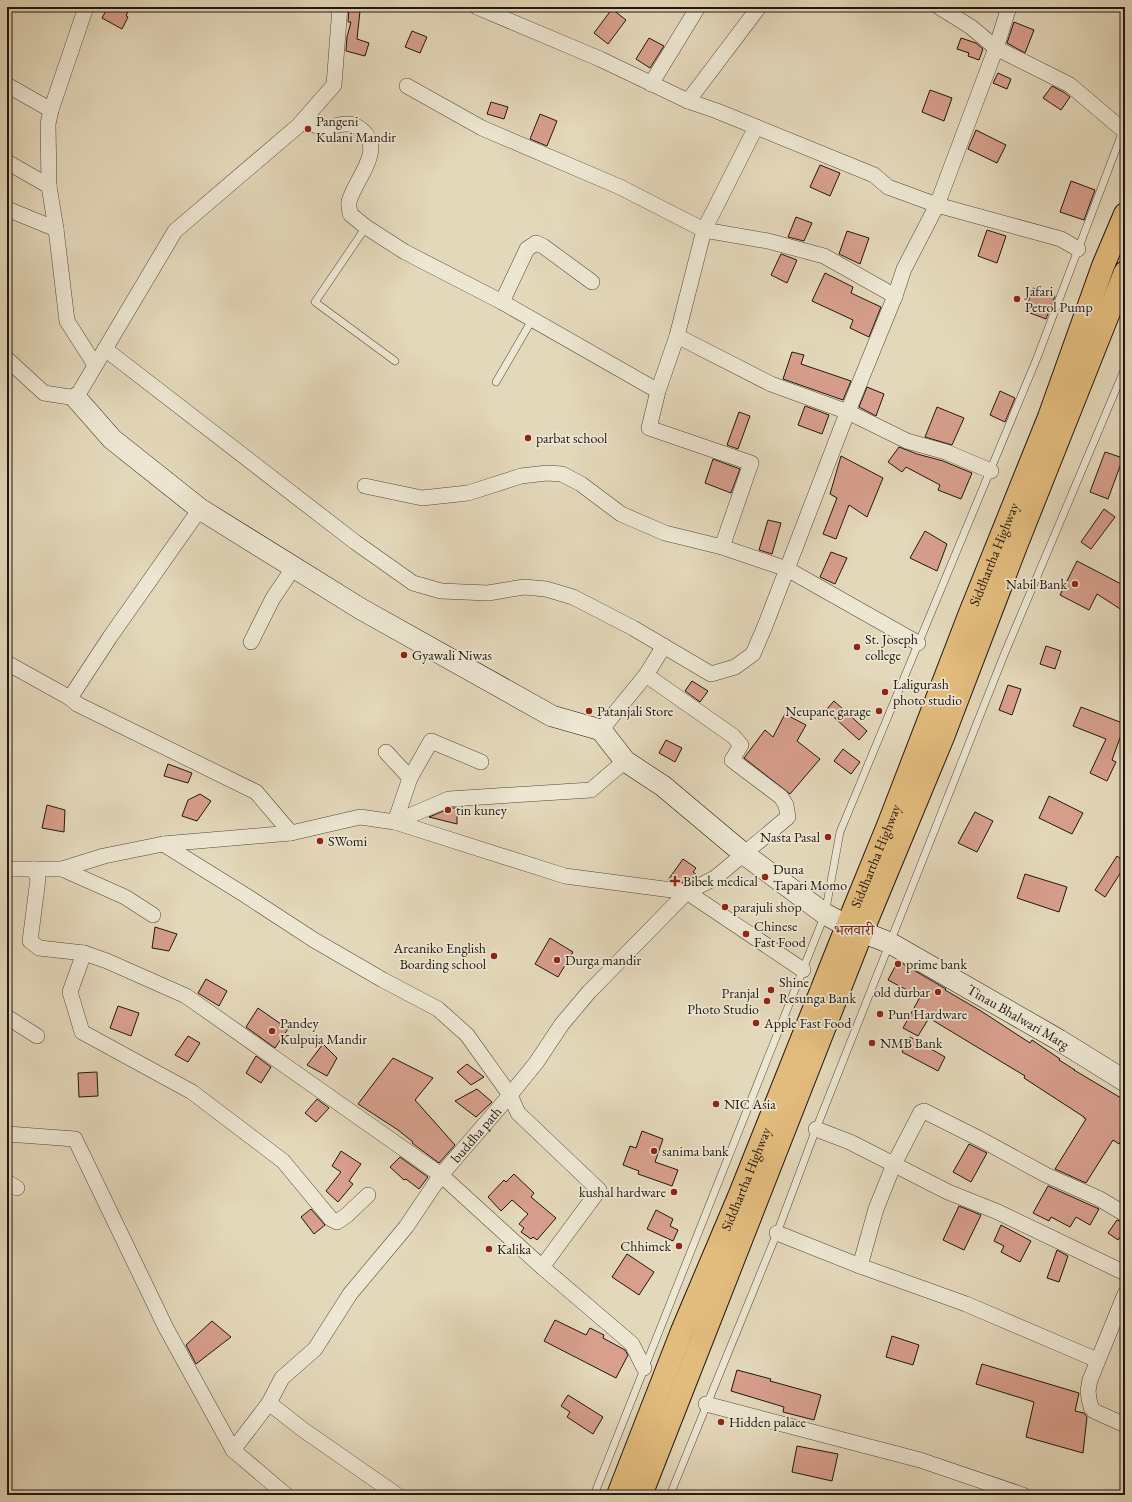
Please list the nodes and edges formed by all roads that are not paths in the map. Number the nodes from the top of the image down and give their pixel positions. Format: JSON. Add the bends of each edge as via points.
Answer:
{"nodes":[{"id":1,"x":86,"y":7,"type":"edge"},
{"id":2,"x":340,"y":7,"type":"edge"},
{"id":3,"x":477,"y":7,"type":"edge"},
{"id":4,"x":698,"y":7,"type":"edge"},
{"id":5,"x":759,"y":7,"type":"edge"},
{"id":6,"x":939,"y":7,"type":"edge"},
{"id":7,"x":1010,"y":7,"type":"edge"},
{"id":8,"x":996,"y":48,"type":"junction"},
{"id":9,"x":7,"y":84,"type":"edge"},
{"id":10,"x":651,"y":84,"type":"junction"},
{"id":11,"x":407,"y":86,"type":"dead end"},
{"id":12,"x":688,"y":101,"type":"junction"},
{"id":13,"x":51,"y":110,"type":"junction"},
{"id":14,"x":308,"y":116,"type":"junction"},
{"id":15,"x":756,"y":127,"type":"junction"},
{"id":16,"x":1124,"y":127,"type":"edge"},
{"id":17,"x":7,"y":162,"type":"edge"},
{"id":18,"x":49,"y":186,"type":"junction"},
{"id":19,"x":937,"y":205,"type":"junction"},
{"id":20,"x":7,"y":209,"type":"edge"},
{"id":21,"x":1125,"y":214,"type":"edge"},
{"id":22,"x":366,"y":227,"type":"junction"},
{"id":23,"x":56,"y":229,"type":"junction"},
{"id":24,"x":704,"y":230,"type":"junction"},
{"id":25,"x":1078,"y":249,"type":"junction"},
{"id":26,"x":1125,"y":272,"type":"edge"},
{"id":27,"x":592,"y":282,"type":"dead end"},
{"id":28,"x":895,"y":296,"type":"junction"},
{"id":29,"x":502,"y":302,"type":"junction"},
{"id":30,"x":532,"y":320,"type":"junction"},
{"id":31,"x":677,"y":336,"type":"junction"},
{"id":32,"x":104,"y":349,"type":"junction"},
{"id":33,"x":7,"y":359,"type":"edge"},
{"id":34,"x":395,"y":361,"type":"dead end"},
{"id":35,"x":95,"y":365,"type":"junction"},
{"id":36,"x":1125,"y":368,"type":"edge"},
{"id":37,"x":496,"y":382,"type":"dead end"},
{"id":38,"x":658,"y":391,"type":"junction"},
{"id":39,"x":76,"y":398,"type":"junction"},
{"id":40,"x":848,"y":412,"type":"junction"},
{"id":41,"x":991,"y":471,"type":"junction"},
{"id":42,"x":365,"y":486,"type":"dead end"},
{"id":43,"x":200,"y":509,"type":"junction"},
{"id":44,"x":722,"y":547,"type":"junction"},
{"id":45,"x":294,"y":567,"type":"junction"},
{"id":46,"x":787,"y":570,"type":"junction"},
{"id":47,"x":251,"y":642,"type":"dead end"},
{"id":48,"x":918,"y":643,"type":"junction"},
{"id":49,"x":664,"y":646,"type":"junction"},
{"id":50,"x":7,"y":663,"type":"edge"},
{"id":51,"x":646,"y":675,"type":"junction"},
{"id":52,"x":70,"y":698,"type":"junction"},
{"id":53,"x":601,"y":730,"type":"junction"},
{"id":54,"x":386,"y":752,"type":"dead end"},
{"id":55,"x":625,"y":761,"type":"junction"},
{"id":56,"x":481,"y":762,"type":"dead end"},
{"id":57,"x":410,"y":778,"type":"junction"},
{"id":58,"x":395,"y":822,"type":"junction"},
{"id":59,"x":290,"y":833,"type":"junction"},
{"id":60,"x":163,"y":844,"type":"junction"},
{"id":61,"x":744,"y":854,"type":"junction"},
{"id":62,"x":7,"y":869,"type":"edge"},
{"id":63,"x":34,"y":869,"type":"junction"},
{"id":64,"x":62,"y":869,"type":"junction"},
{"id":65,"x":687,"y":892,"type":"junction"},
{"id":66,"x":825,"y":914,"type":"junction"},
{"id":67,"x":152,"y":915,"type":"dead end"},
{"id":68,"x":854,"y":929,"type":"junction"},
{"id":69,"x":890,"y":943,"type":"junction"},
{"id":70,"x":84,"y":953,"type":"junction"},
{"id":71,"x":803,"y":970,"type":"junction"},
{"id":72,"x":7,"y":1017,"type":"edge"},
{"id":73,"x":37,"y":1036,"type":"dead end"},
{"id":74,"x":1125,"y":1081,"type":"edge"},
{"id":75,"x":510,"y":1095,"type":"junction"},
{"id":76,"x":816,"y":1129,"type":"junction"},
{"id":77,"x":7,"y":1134,"type":"edge"},
{"id":78,"x":894,"y":1164,"type":"junction"},
{"id":79,"x":441,"y":1175,"type":"junction"},
{"id":80,"x":368,"y":1195,"type":"dead end"},
{"id":81,"x":1125,"y":1214,"type":"edge"},
{"id":82,"x":776,"y":1233,"type":"junction"},
{"id":83,"x":860,"y":1266,"type":"junction"},
{"id":84,"x":542,"y":1267,"type":"junction"},
{"id":85,"x":1125,"y":1273,"type":"edge"},
{"id":86,"x":1125,"y":1294,"type":"edge"},
{"id":87,"x":1097,"y":1360,"type":"junction"},
{"id":88,"x":644,"y":1368,"type":"junction"},
{"id":89,"x":269,"y":1403,"type":"junction"},
{"id":90,"x":706,"y":1404,"type":"junction"},
{"id":91,"x":1125,"y":1425,"type":"edge"},
{"id":92,"x":233,"y":1450,"type":"junction"},
{"id":93,"x":286,"y":1495,"type":"edge"},
{"id":94,"x":397,"y":1495,"type":"edge"},
{"id":95,"x":594,"y":1495,"type":"edge"},
{"id":96,"x":618,"y":1495,"type":"edge"},
{"id":97,"x":641,"y":1495,"type":"edge"},
{"id":98,"x":670,"y":1495,"type":"edge"},
{"id":99,"x":1023,"y":1495,"type":"edge"}],
"edges":[{"from":1,"to":13,"type":"street"},
{"from":2,"to":14,"type":"street","via":[[334,86]]},
{"from":3,"to":10,"type":"street","via":[[600,59]]},
{"from":4,"to":10,"type":"street"},
{"from":5,"to":12,"type":"street"},
{"from":6,"to":8,"type":"street","via":[[972,27]]},
{"from":7,"to":8,"type":"street"},
{"from":8,"to":16,"type":"street","via":[[1070,85]]},
{"from":8,"to":19,"type":"street"},
{"from":9,"to":13,"type":"street"},
{"from":10,"to":12,"type":"street"},
{"from":11,"to":24,"type":"street","via":[[482,128],[620,187]]},
{"from":12,"to":15,"type":"street"},
{"from":13,"to":18,"type":"street","via":[[48,124]]},
{"from":14,"to":22,"type":"street","via":[[311,123],[323,129],[346,123],[358,126],[367,134],[372,146],[370,158],[348,203],[350,214]]},
{"from":14,"to":32,"type":"street","via":[[175,232]]},
{"from":15,"to":19,"type":"street","via":[[874,175],[888,187]]},
{"from":15,"to":24,"type":"street"},
{"from":16,"to":25,"type":"lane"},
{"from":17,"to":18,"type":"street"},
{"from":18,"to":23,"type":"street"},
{"from":19,"to":25,"type":"street","via":[[1061,238]]},
{"from":19,"to":28,"type":"street","via":[[904,269]]},
{"from":20,"to":23,"type":"street"},
{"from":21,"to":68,"type":"highway","name":"Siddhartha Highway","via":[[1103,266],[1049,417],[889,823]]},
{"from":22,"to":29,"type":"street","via":[[404,252]]},
{"from":22,"to":34,"type":"lane","via":[[315,302]]},
{"from":23,"to":35,"type":"street","via":[[67,321]]},
{"from":24,"to":28,"type":"street","via":[[768,240],[824,256]]},
{"from":24,"to":31,"type":"street"},
{"from":25,"to":41,"type":"lane"},
{"from":26,"to":68,"type":"highway","name":"Siddhartha Highway","via":[[943,737]]},
{"from":27,"to":29,"type":"street","via":[[536,243],[527,249]]},
{"from":28,"to":40,"type":"street"},
{"from":29,"to":30,"type":"street"},
{"from":30,"to":37,"type":"lane"},
{"from":30,"to":38,"type":"street"},
{"from":31,"to":38,"type":"street"},
{"from":31,"to":40,"type":"street","via":[[771,384]]},
{"from":32,"to":35,"type":"street"},
{"from":32,"to":49,"type":"street","via":[[355,542],[413,583],[441,591],[488,593],[524,587],[546,589],[573,597]]},
{"from":33,"to":39,"type":"street","via":[[44,392]]},
{"from":35,"to":39,"type":"street"},
{"from":36,"to":69,"type":"lane","via":[[1004,655]]},
{"from":38,"to":44,"type":"street","via":[[649,428],[751,463]]},
{"from":39,"to":43,"type":"street","via":[[112,439]]},
{"from":40,"to":41,"type":"street","via":[[907,441],[946,452]]},
{"from":40,"to":46,"type":"street"},
{"from":41,"to":48,"type":"lane"},
{"from":42,"to":44,"type":"street","via":[[422,498],[468,493],[521,476],[562,474],[581,484],[621,514],[665,533]]},
{"from":43,"to":45,"type":"street"},
{"from":43,"to":52,"type":"street"},
{"from":44,"to":46,"type":"street"},
{"from":45,"to":47,"type":"street","via":[[273,598]]},
{"from":45,"to":53,"type":"street","via":[[361,609],[552,716]]},
{"from":46,"to":48,"type":"street"},
{"from":46,"to":49,"type":"street","via":[[753,654],[735,667],[711,674]]},
{"from":48,"to":66,"type":"lane","via":[[840,832]]},
{"from":49,"to":51,"type":"street"},
{"from":50,"to":52,"type":"street"},
{"from":51,"to":53,"type":"street"},
{"from":51,"to":61,"type":"street","via":[[733,736],[741,745],[732,760],[781,797],[786,805],[788,816]]},
{"from":52,"to":59,"type":"street","via":[[77,704],[256,792]]},
{"from":53,"to":55,"type":"street","name":"Tinau Bhalwari Marg"},
{"from":54,"to":57,"type":"street"},
{"from":55,"to":58,"type":"street","via":[[591,790],[449,799]]},
{"from":55,"to":61,"type":"street","name":"Tinau Bhalwari Marg","via":[[663,786]]},
{"from":56,"to":57,"type":"street","via":[[431,741]]},
{"from":57,"to":58,"type":"street"},
{"from":58,"to":59,"type":"street","via":[[360,817]]},
{"from":58,"to":65,"type":"street","via":[[565,876]]},
{"from":59,"to":60,"type":"street"},
{"from":60,"to":64,"type":"street","via":[[104,856]]},
{"from":60,"to":75,"type":"street","via":[[314,940],[438,1009],[467,1035]]},
{"from":61,"to":65,"type":"street","via":[[716,878]]},
{"from":61,"to":66,"type":"street","name":"Tinau Bhalwari Marg"},
{"from":62,"to":63,"type":"street"},
{"from":63,"to":64,"type":"street"},
{"from":63,"to":70,"type":"street","via":[[38,879],[30,941],[39,948]]},
{"from":64,"to":67,"type":"street","via":[[126,897]]},
{"from":65,"to":71,"type":"street"},
{"from":65,"to":75,"type":"street","name":"buddha path","via":[[589,992]]},
{"from":66,"to":68,"type":"street","name":"Tinau Bhalwari Marg"},
{"from":66,"to":71,"type":"lane"},
{"from":68,"to":69,"type":"street","name":"Tinau Bhalwari Marg"},
{"from":68,"to":96,"type":"highway","name":"Siddhartha Highway","via":[[682,1331]]},
{"from":68,"to":97,"type":"highway","name":"Siddhartha Highway"},
{"from":69,"to":74,"type":"street","name":"Tinau Bhalwari Marg"},
{"from":69,"to":76,"type":"lane"},
{"from":70,"to":79,"type":"street","via":[[186,996]]},
{"from":70,"to":80,"type":"street","via":[[70,992],[82,1032],[192,1092],[283,1161],[337,1222]]},
{"from":71,"to":88,"type":"lane"},
{"from":72,"to":73,"type":"street"},
{"from":75,"to":79,"type":"street","name":"buddha path"},
{"from":75,"to":84,"type":"street","via":[[518,1113],[599,1190]]},
{"from":76,"to":78,"type":"street","via":[[850,1142]]},
{"from":76,"to":82,"type":"lane"},
{"from":77,"to":92,"type":"street","via":[[75,1139],[166,1328]]},
{"from":78,"to":81,"type":"street","via":[[921,1112],[924,1111]]},
{"from":78,"to":83,"type":"street","via":[[876,1209]]},
{"from":78,"to":85,"type":"street","via":[[948,1192],[998,1212]]},
{"from":79,"to":84,"type":"street"},
{"from":79,"to":89,"type":"street","name":"buddha path","via":[[406,1227],[350,1294],[315,1349],[282,1378]]},
{"from":82,"to":83,"type":"street"},
{"from":82,"to":90,"type":"lane"},
{"from":83,"to":87,"type":"street","via":[[966,1304]]},
{"from":84,"to":88,"type":"street","via":[[632,1344]]},
{"from":86,"to":87,"type":"street"},
{"from":87,"to":91,"type":"street","via":[[1088,1391],[1091,1407],[1094,1411]]},
{"from":88,"to":95,"type":"lane"},
{"from":89,"to":92,"type":"street","name":"buddha path"},
{"from":89,"to":94,"type":"street"},
{"from":90,"to":98,"type":"lane"},
{"from":90,"to":99,"type":"street","via":[[920,1460]]},
{"from":92,"to":93,"type":"street"}]}
